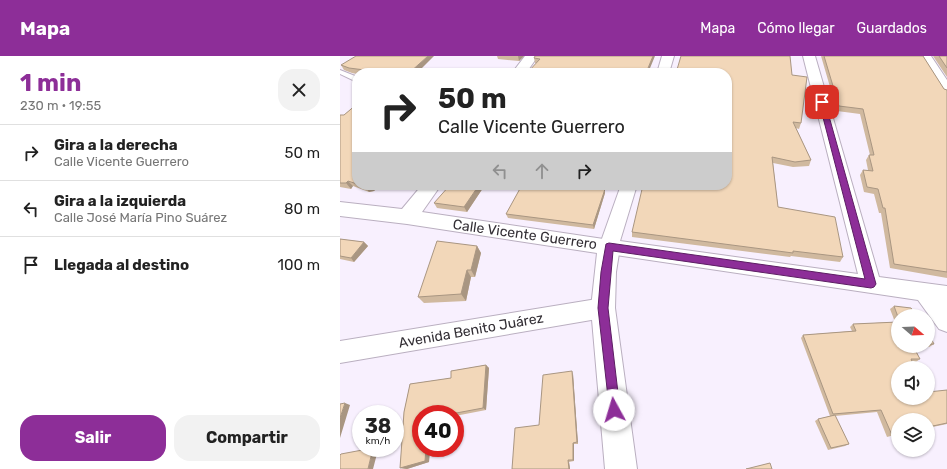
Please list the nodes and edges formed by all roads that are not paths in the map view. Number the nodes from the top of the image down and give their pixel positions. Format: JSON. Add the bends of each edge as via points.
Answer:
{"nodes":[{"id":1,"x":532,"y":56,"type":"edge"},
{"id":2,"x":668,"y":56,"type":"edge"},
{"id":3,"x":809,"y":56,"type":"edge"},
{"id":4,"x":925,"y":56,"type":"edge"},
{"id":5,"x":523,"y":68,"type":"edge"},
{"id":6,"x":664,"y":68,"type":"edge"},
{"id":7,"x":340,"y":72,"type":"edge"},
{"id":8,"x":352,"y":77,"type":"edge"},
{"id":9,"x":947,"y":90,"type":"edge"},
{"id":10,"x":428,"y":190,"type":"edge"},
{"id":11,"x":626,"y":190,"type":"edge"},
{"id":12,"x":340,"y":209,"type":"edge"},
{"id":13,"x":407,"y":217,"type":"junction"},
{"id":14,"x":609,"y":247,"type":"junction"},
{"id":15,"x":871,"y":284,"type":"junction"},
{"id":16,"x":924,"y":291,"type":"junction"},
{"id":17,"x":947,"y":295,"type":"edge"},
{"id":18,"x":603,"y":308,"type":"junction"},
{"id":19,"x":947,"y":322,"type":"edge"},
{"id":20,"x":340,"y":352,"type":"edge"},
{"id":21,"x":621,"y":469,"type":"edge"}],
"edges":[{"from":1,"to":5,"type":"street"},
{"from":2,"to":6,"type":"street"},
{"from":3,"to":15,"type":"street"},
{"from":4,"to":9,"type":"street"},
{"from":7,"to":8,"type":"lane"},
{"from":10,"to":13,"type":"street"},
{"from":11,"to":14,"type":"street"},
{"from":12,"to":13,"type":"street","name":"Calle Vicente Guerrero"},
{"from":13,"to":14,"type":"street","name":"Calle Vicente Guerrero"},
{"from":14,"to":15,"type":"street","name":"Calle Vicente Guerrero"},
{"from":14,"to":18,"type":"street"},
{"from":15,"to":16,"type":"street","name":"Calle Vicente Guerrero"},
{"from":16,"to":17,"type":"street","name":"Calle Vicente Guerrero"},
{"from":16,"to":19,"type":"street"},
{"from":18,"to":20,"type":"street","name":"Avenida Benito Juárez"},
{"from":18,"to":21,"type":"street"}]}
